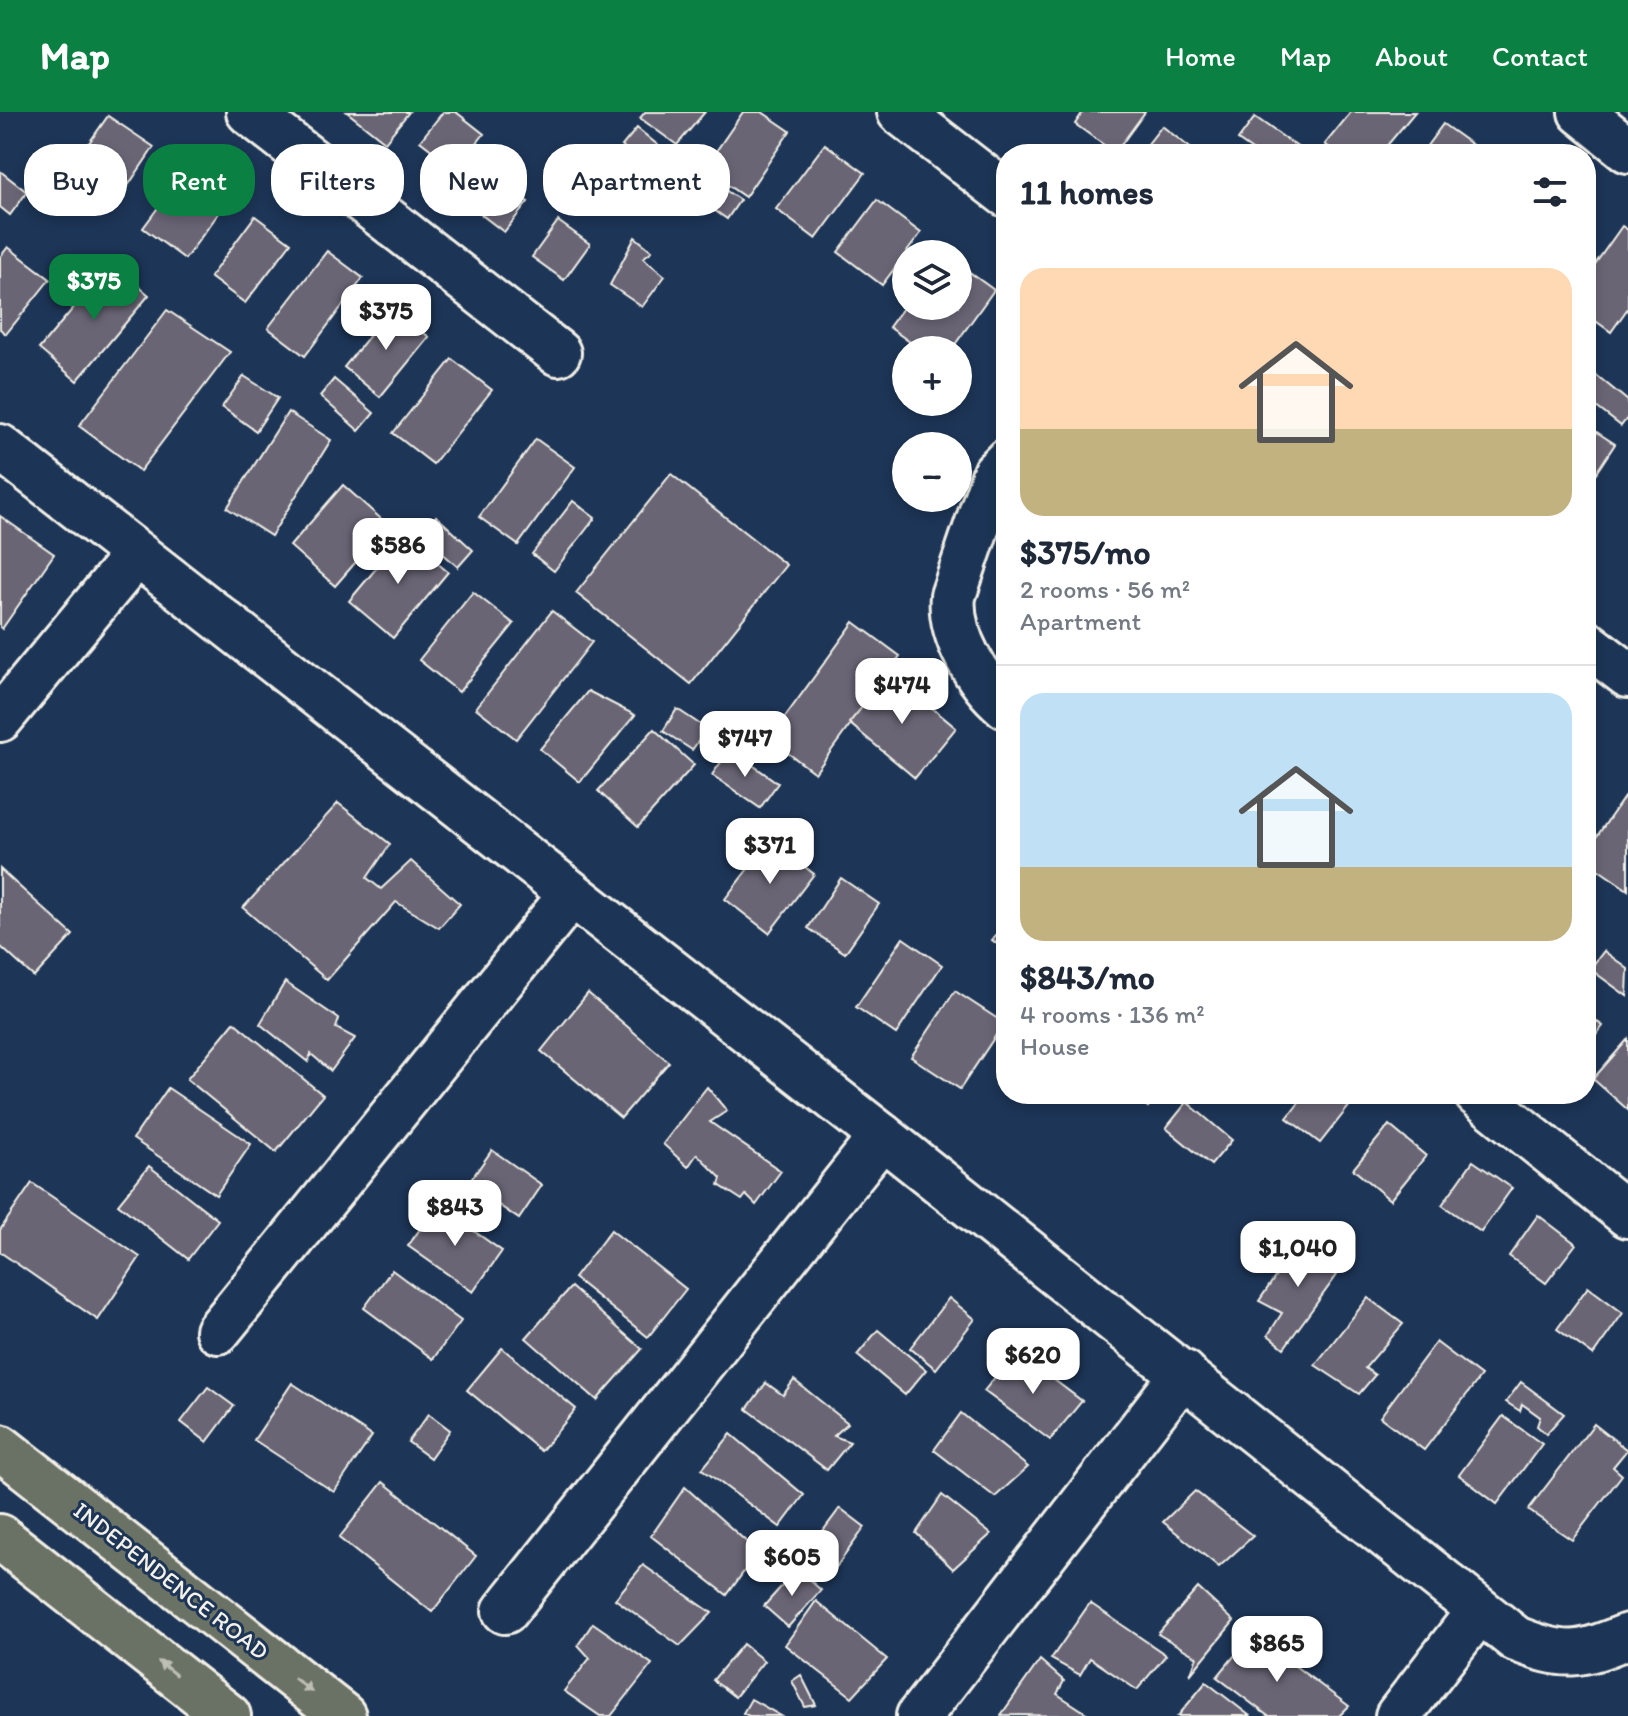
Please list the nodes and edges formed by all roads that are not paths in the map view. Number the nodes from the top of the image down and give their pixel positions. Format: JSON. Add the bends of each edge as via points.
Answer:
{"nodes":[{"id":1,"x":249,"y":112,"type":"edge"},
{"id":2,"x":900,"y":112,"type":"edge"},
{"id":3,"x":1581,"y":112,"type":"edge"},
{"id":4,"x":1628,"y":150,"type":"edge"},
{"id":5,"x":996,"y":186,"type":"edge"},
{"id":6,"x":558,"y":353,"type":"dead end"},
{"id":7,"x":0,"y":447,"type":"edge"},
{"id":8,"x":996,"y":472,"type":"edge"},
{"id":9,"x":136,"y":555,"type":"junction"},
{"id":10,"x":1596,"y":651,"type":"edge"},
{"id":11,"x":1628,"y":675,"type":"edge"},
{"id":12,"x":996,"y":698,"type":"edge"},
{"id":13,"x":0,"y":719,"type":"edge"},
{"id":14,"x":571,"y":895,"type":"junction"},
{"id":15,"x":1489,"y":1104,"type":"edge"},
{"id":16,"x":882,"y":1136,"type":"junction"},
{"id":17,"x":1628,"y":1215,"type":"edge"},
{"id":18,"x":218,"y":1331,"type":"dead end"},
{"id":19,"x":1184,"y":1373,"type":"junction"},
{"id":20,"x":0,"y":1447,"type":"edge"},
{"id":21,"x":0,"y":1537,"type":"edge"},
{"id":22,"x":505,"y":1611,"type":"dead end"},
{"id":23,"x":1479,"y":1611,"type":"junction"},
{"id":24,"x":1628,"y":1636,"type":"edge"},
{"id":25,"x":228,"y":1716,"type":"edge"},
{"id":26,"x":343,"y":1716,"type":"edge"},
{"id":27,"x":919,"y":1716,"type":"edge"},
{"id":28,"x":1398,"y":1716,"type":"edge"}],
"edges":[{"from":1,"to":6,"type":"street"},
{"from":2,"to":5,"type":"street"},
{"from":3,"to":4,"type":"street"},
{"from":7,"to":9,"type":"street"},
{"from":8,"to":12,"type":"street","via":[[951,612]]},
{"from":9,"to":13,"type":"street"},
{"from":9,"to":14,"type":"street"},
{"from":10,"to":11,"type":"street"},
{"from":14,"to":16,"type":"street"},
{"from":14,"to":18,"type":"street"},
{"from":15,"to":17,"type":"street"},
{"from":16,"to":19,"type":"street"},
{"from":16,"to":22,"type":"street"},
{"from":19,"to":23,"type":"street"},
{"from":19,"to":27,"type":"street"},
{"from":20,"to":26,"type":"main road","name":"INDEPENDENCE ROAD","one_way":true},
{"from":25,"to":21,"type":"main road","one_way":true},
{"from":23,"to":24,"type":"street","via":[[1516,1639],[1551,1653],[1586,1653]]},
{"from":23,"to":28,"type":"street"}]}
